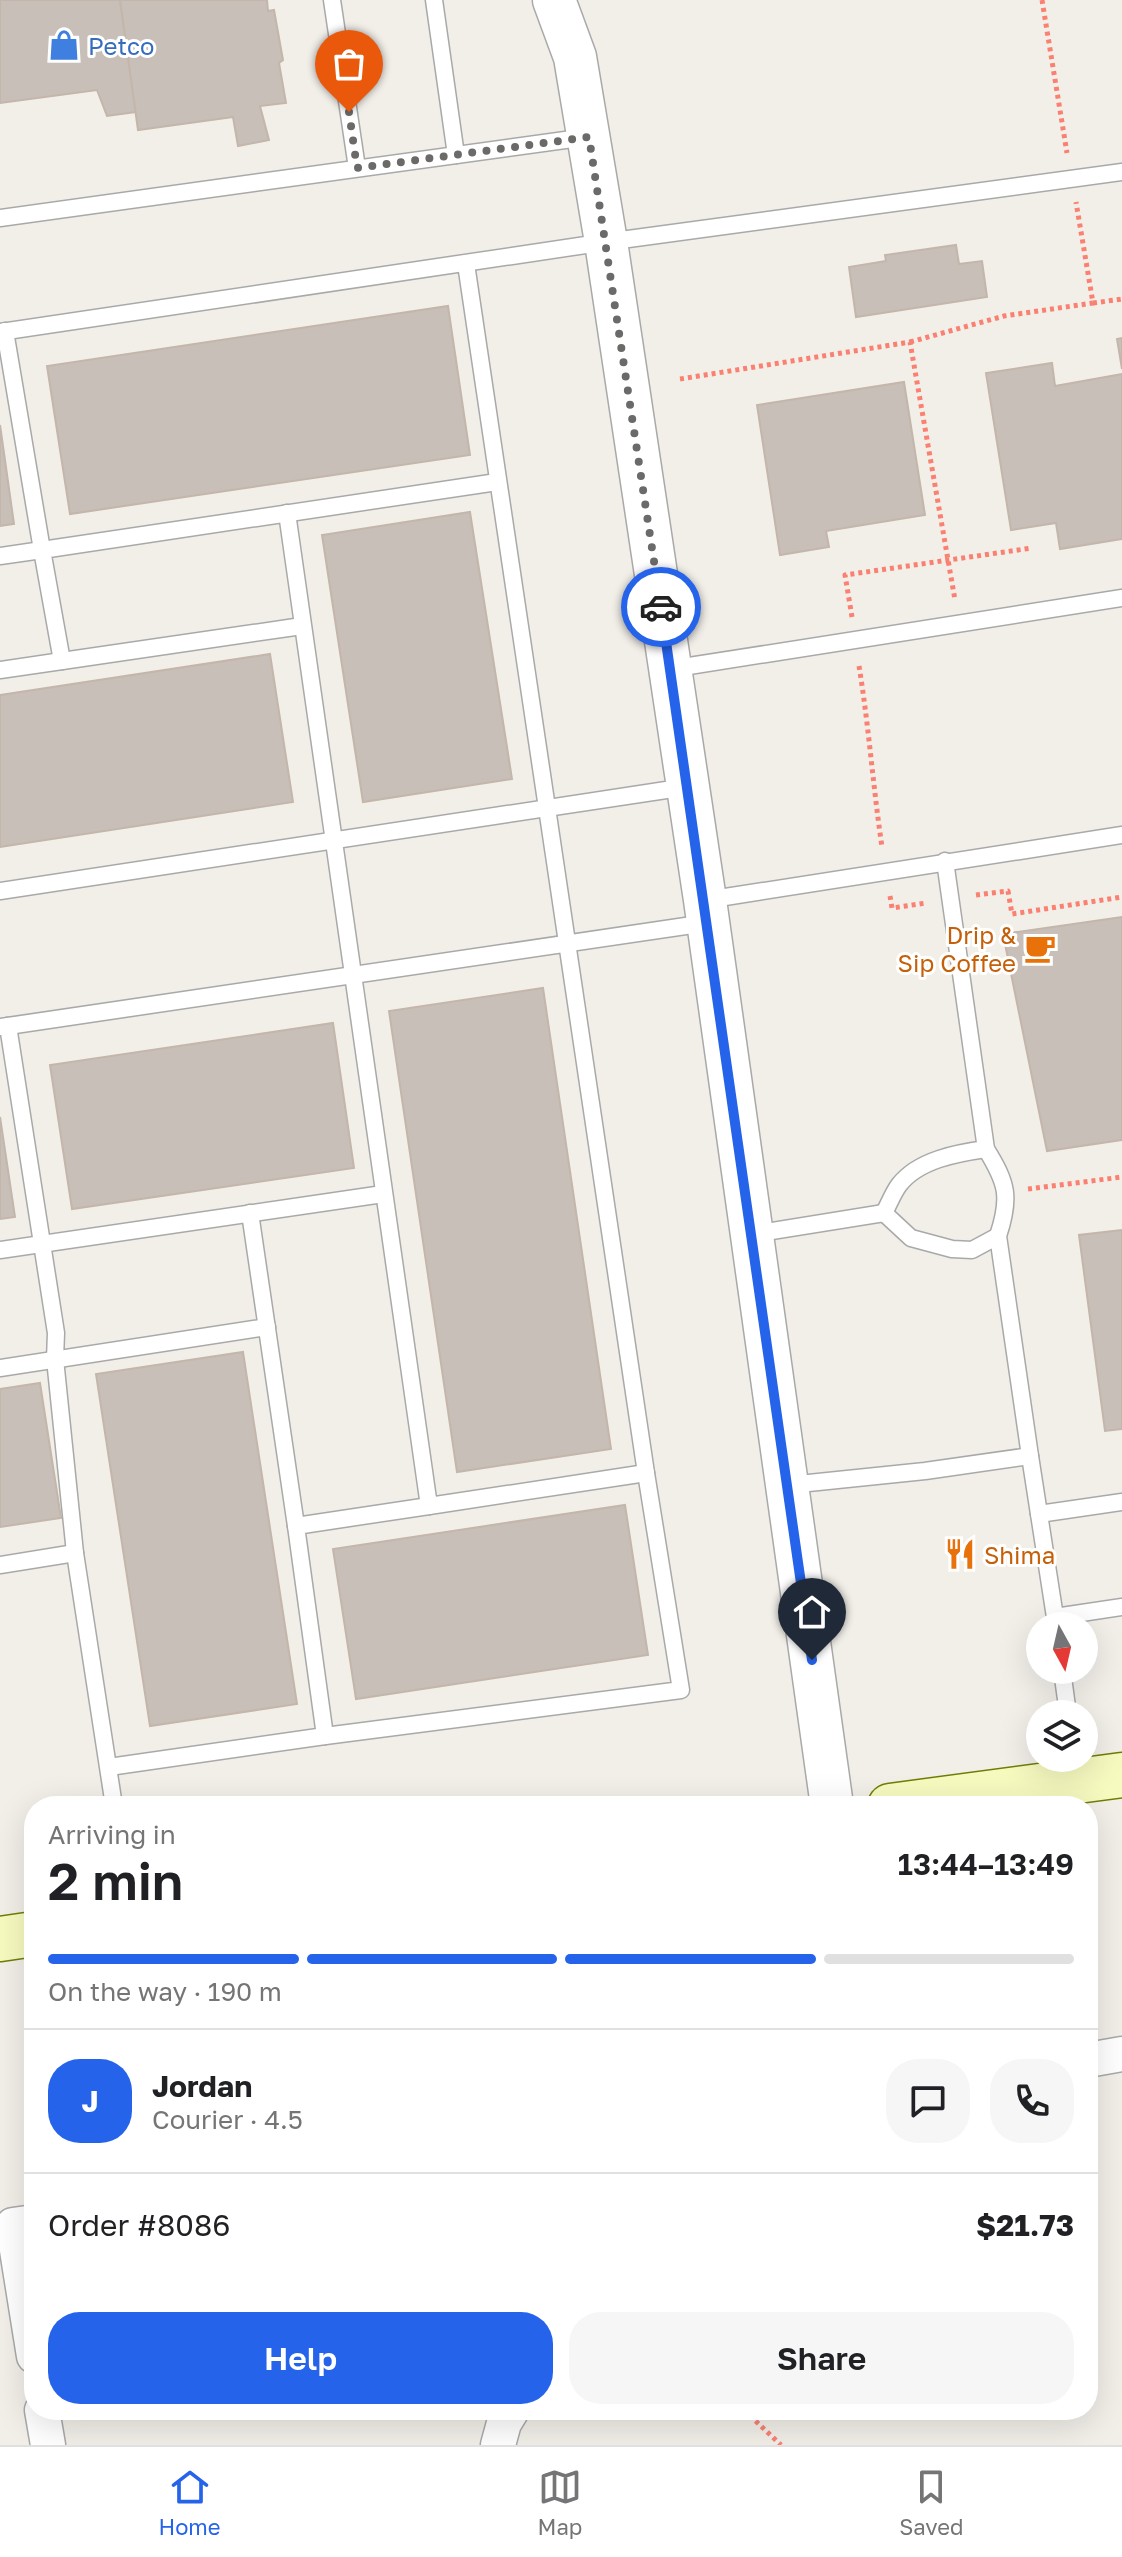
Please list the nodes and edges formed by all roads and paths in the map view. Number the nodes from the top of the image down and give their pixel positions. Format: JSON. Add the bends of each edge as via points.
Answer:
{"nodes":[{"id":1,"x":332,"y":0,"type":"edge"},
{"id":2,"x":434,"y":0,"type":"edge"},
{"id":3,"x":554,"y":0,"type":"edge"},
{"id":4,"x":583,"y":0,"type":"edge"},
{"id":5,"x":1042,"y":0,"type":"edge"},
{"id":6,"x":575,"y":57,"type":"junction"},
{"id":7,"x":589,"y":137,"type":"junction"},
{"id":8,"x":456,"y":155,"type":"junction"},
{"id":9,"x":357,"y":168,"type":"junction"},
{"id":10,"x":1122,"y":172,"type":"edge"},
{"id":11,"x":1072,"y":179,"type":"junction"},
{"id":12,"x":0,"y":218,"type":"edge"},
{"id":13,"x":606,"y":242,"type":"junction"},
{"id":14,"x":466,"y":264,"type":"junction"},
{"id":15,"x":1122,"y":299,"type":"edge"},
{"id":16,"x":1093,"y":303,"type":"junction"},
{"id":17,"x":3,"y":331,"type":"edge"},
{"id":18,"x":910,"y":342,"type":"junction"},
{"id":19,"x":680,"y":379,"type":"dead end"},
{"id":20,"x":497,"y":482,"type":"junction"},
{"id":21,"x":287,"y":513,"type":"junction"},
{"id":22,"x":1032,"y":548,"type":"dead end"},
{"id":23,"x":42,"y":550,"type":"junction"},
{"id":24,"x":0,"y":556,"type":"edge"},
{"id":25,"x":948,"y":560,"type":"junction"},
{"id":26,"x":1122,"y":598,"type":"edge"},
{"id":27,"x":959,"y":624,"type":"junction"},
{"id":28,"x":302,"y":626,"type":"junction"},
{"id":29,"x":855,"y":640,"type":"junction"},
{"id":30,"x":62,"y":661,"type":"junction"},
{"id":31,"x":670,"y":669,"type":"junction"},
{"id":32,"x":0,"y":670,"type":"edge"},
{"id":33,"x":688,"y":787,"type":"junction"},
{"id":34,"x":547,"y":810,"type":"junction"},
{"id":35,"x":1122,"y":835,"type":"edge"},
{"id":36,"x":334,"y":841,"type":"junction"},
{"id":37,"x":945,"y":861,"type":"junction"},
{"id":38,"x":886,"y":870,"type":"junction"},
{"id":39,"x":0,"y":891,"type":"edge"},
{"id":40,"x":1122,"y":897,"type":"edge"},
{"id":41,"x":950,"y":899,"type":"junction"},
{"id":42,"x":706,"y":911,"type":"junction"},
{"id":43,"x":566,"y":943,"type":"junction"},
{"id":44,"x":354,"y":973,"type":"junction"},
{"id":45,"x":4,"y":1026,"type":"edge"},
{"id":46,"x":986,"y":1149,"type":"junction"},
{"id":47,"x":1122,"y":1177,"type":"edge"},
{"id":48,"x":1004,"y":1193,"type":"junction"},
{"id":49,"x":383,"y":1194,"type":"junction"},
{"id":50,"x":250,"y":1213,"type":"junction"},
{"id":51,"x":884,"y":1213,"type":"junction"},
{"id":52,"x":753,"y":1234,"type":"junction"},
{"id":53,"x":998,"y":1236,"type":"junction"},
{"id":54,"x":43,"y":1243,"type":"junction"},
{"id":55,"x":0,"y":1250,"type":"edge"},
{"id":56,"x":267,"y":1327,"type":"junction"},
{"id":57,"x":55,"y":1359,"type":"junction"},
{"id":58,"x":0,"y":1368,"type":"edge"},
{"id":59,"x":1030,"y":1456,"type":"junction"},
{"id":60,"x":646,"y":1473,"type":"junction"},
{"id":61,"x":787,"y":1485,"type":"junction"},
{"id":62,"x":1122,"y":1502,"type":"edge"},
{"id":63,"x":429,"y":1506,"type":"junction"},
{"id":64,"x":1039,"y":1514,"type":"junction"},
{"id":65,"x":296,"y":1526,"type":"junction"},
{"id":66,"x":75,"y":1553,"type":"junction"},
{"id":67,"x":0,"y":1565,"type":"edge"},
{"id":68,"x":1122,"y":1607,"type":"edge"},
{"id":69,"x":1054,"y":1612,"type":"edge"},
{"id":70,"x":1098,"y":1612,"type":"edge"},
{"id":71,"x":325,"y":1736,"type":"junction"},
{"id":72,"x":109,"y":1767,"type":"junction"},
{"id":73,"x":1122,"y":1775,"type":"edge"},
{"id":74,"x":113,"y":1796,"type":"edge"},
{"id":75,"x":831,"y":1796,"type":"edge"},
{"id":76,"x":950,"y":1796,"type":"edge"},
{"id":77,"x":1122,"y":2054,"type":"edge"},
{"id":78,"x":1098,"y":2058,"type":"edge"},
{"id":79,"x":44,"y":2420,"type":"edge"},
{"id":80,"x":506,"y":2420,"type":"edge"},
{"id":81,"x":755,"y":2420,"type":"edge"},
{"id":82,"x":48,"y":2445,"type":"edge"},
{"id":83,"x":498,"y":2445,"type":"edge"},
{"id":84,"x":781,"y":2445,"type":"edge"}],
"edges":[{"from":1,"to":9,"type":"lane"},
{"from":2,"to":8,"type":"lane"},
{"from":3,"to":6,"type":"street"},
{"from":4,"to":6,"type":"street"},
{"from":5,"to":11,"type":"path"},
{"from":6,"to":7,"type":"street"},
{"from":7,"to":8,"type":"lane"},
{"from":7,"to":13,"type":"street"},
{"from":8,"to":9,"type":"lane"},
{"from":9,"to":12,"type":"lane"},
{"from":10,"to":11,"type":"lane"},
{"from":11,"to":13,"type":"lane"},
{"from":11,"to":16,"type":"path"},
{"from":13,"to":14,"type":"lane"},
{"from":13,"to":31,"type":"street"},
{"from":14,"to":17,"type":"lane"},
{"from":14,"to":20,"type":"lane"},
{"from":15,"to":16,"type":"path"},
{"from":16,"to":18,"type":"path","via":[[1004,316]]},
{"from":17,"to":23,"type":"lane"},
{"from":18,"to":19,"type":"path"},
{"from":18,"to":25,"type":"path"},
{"from":20,"to":21,"type":"lane"},
{"from":20,"to":34,"type":"lane"},
{"from":21,"to":23,"type":"lane"},
{"from":21,"to":28,"type":"lane"},
{"from":22,"to":25,"type":"path"},
{"from":23,"to":24,"type":"lane"},
{"from":23,"to":30,"type":"lane"},
{"from":25,"to":27,"type":"path"},
{"from":25,"to":29,"type":"path","via":[[845,575]]},
{"from":26,"to":27,"type":"lane"},
{"from":27,"to":29,"type":"lane"},
{"from":28,"to":30,"type":"lane"},
{"from":28,"to":36,"type":"lane"},
{"from":29,"to":31,"type":"lane"},
{"from":29,"to":38,"type":"path"},
{"from":30,"to":32,"type":"lane"},
{"from":31,"to":33,"type":"street"},
{"from":33,"to":34,"type":"lane"},
{"from":33,"to":42,"type":"street"},
{"from":34,"to":36,"type":"lane"},
{"from":34,"to":43,"type":"lane"},
{"from":35,"to":37,"type":"lane"},
{"from":36,"to":39,"type":"lane"},
{"from":36,"to":44,"type":"lane"},
{"from":37,"to":38,"type":"lane"},
{"from":37,"to":41,"type":"lane"},
{"from":38,"to":41,"type":"path","via":[[892,908]]},
{"from":38,"to":42,"type":"lane"},
{"from":40,"to":41,"type":"path","via":[[1012,914],[1008,891]]},
{"from":41,"to":46,"type":"lane"},
{"from":42,"to":43,"type":"lane"},
{"from":42,"to":52,"type":"street"},
{"from":43,"to":44,"type":"lane"},
{"from":43,"to":60,"type":"lane"},
{"from":44,"to":45,"type":"lane"},
{"from":44,"to":49,"type":"lane"},
{"from":45,"to":54,"type":"lane"},
{"from":46,"to":48,"type":"lane","via":[[1001,1174]]},
{"from":46,"to":51,"type":"lane","via":[[927,1164],[900,1183]]},
{"from":47,"to":48,"type":"path"},
{"from":48,"to":53,"type":"lane","via":[[1007,1209]]},
{"from":49,"to":50,"type":"lane"},
{"from":49,"to":63,"type":"lane"},
{"from":50,"to":54,"type":"lane"},
{"from":50,"to":56,"type":"lane"},
{"from":51,"to":52,"type":"lane"},
{"from":51,"to":53,"type":"lane","via":[[911,1238],[952,1249],[972,1250]]},
{"from":52,"to":61,"type":"street"},
{"from":53,"to":59,"type":"lane"},
{"from":54,"to":55,"type":"lane"},
{"from":54,"to":57,"type":"lane"},
{"from":56,"to":57,"type":"lane"},
{"from":56,"to":65,"type":"lane"},
{"from":57,"to":58,"type":"lane"},
{"from":57,"to":66,"type":"lane"},
{"from":59,"to":61,"type":"lane"},
{"from":59,"to":64,"type":"lane"},
{"from":60,"to":63,"type":"lane"},
{"from":60,"to":71,"type":"lane","via":[[681,1690]]},
{"from":61,"to":75,"type":"street"},
{"from":62,"to":64,"type":"lane"},
{"from":63,"to":65,"type":"lane"},
{"from":64,"to":69,"type":"lane"},
{"from":65,"to":71,"type":"lane"},
{"from":66,"to":67,"type":"lane"},
{"from":66,"to":72,"type":"lane"},
{"from":68,"to":70,"type":"lane"},
{"from":71,"to":72,"type":"lane"},
{"from":72,"to":74,"type":"lane"},
{"from":73,"to":76,"type":"main road","via":[[1076,1775]]},
{"from":77,"to":78,"type":"street"},
{"from":79,"to":82,"type":"street"},
{"from":80,"to":83,"type":"street"},
{"from":81,"to":84,"type":"path"}]}
